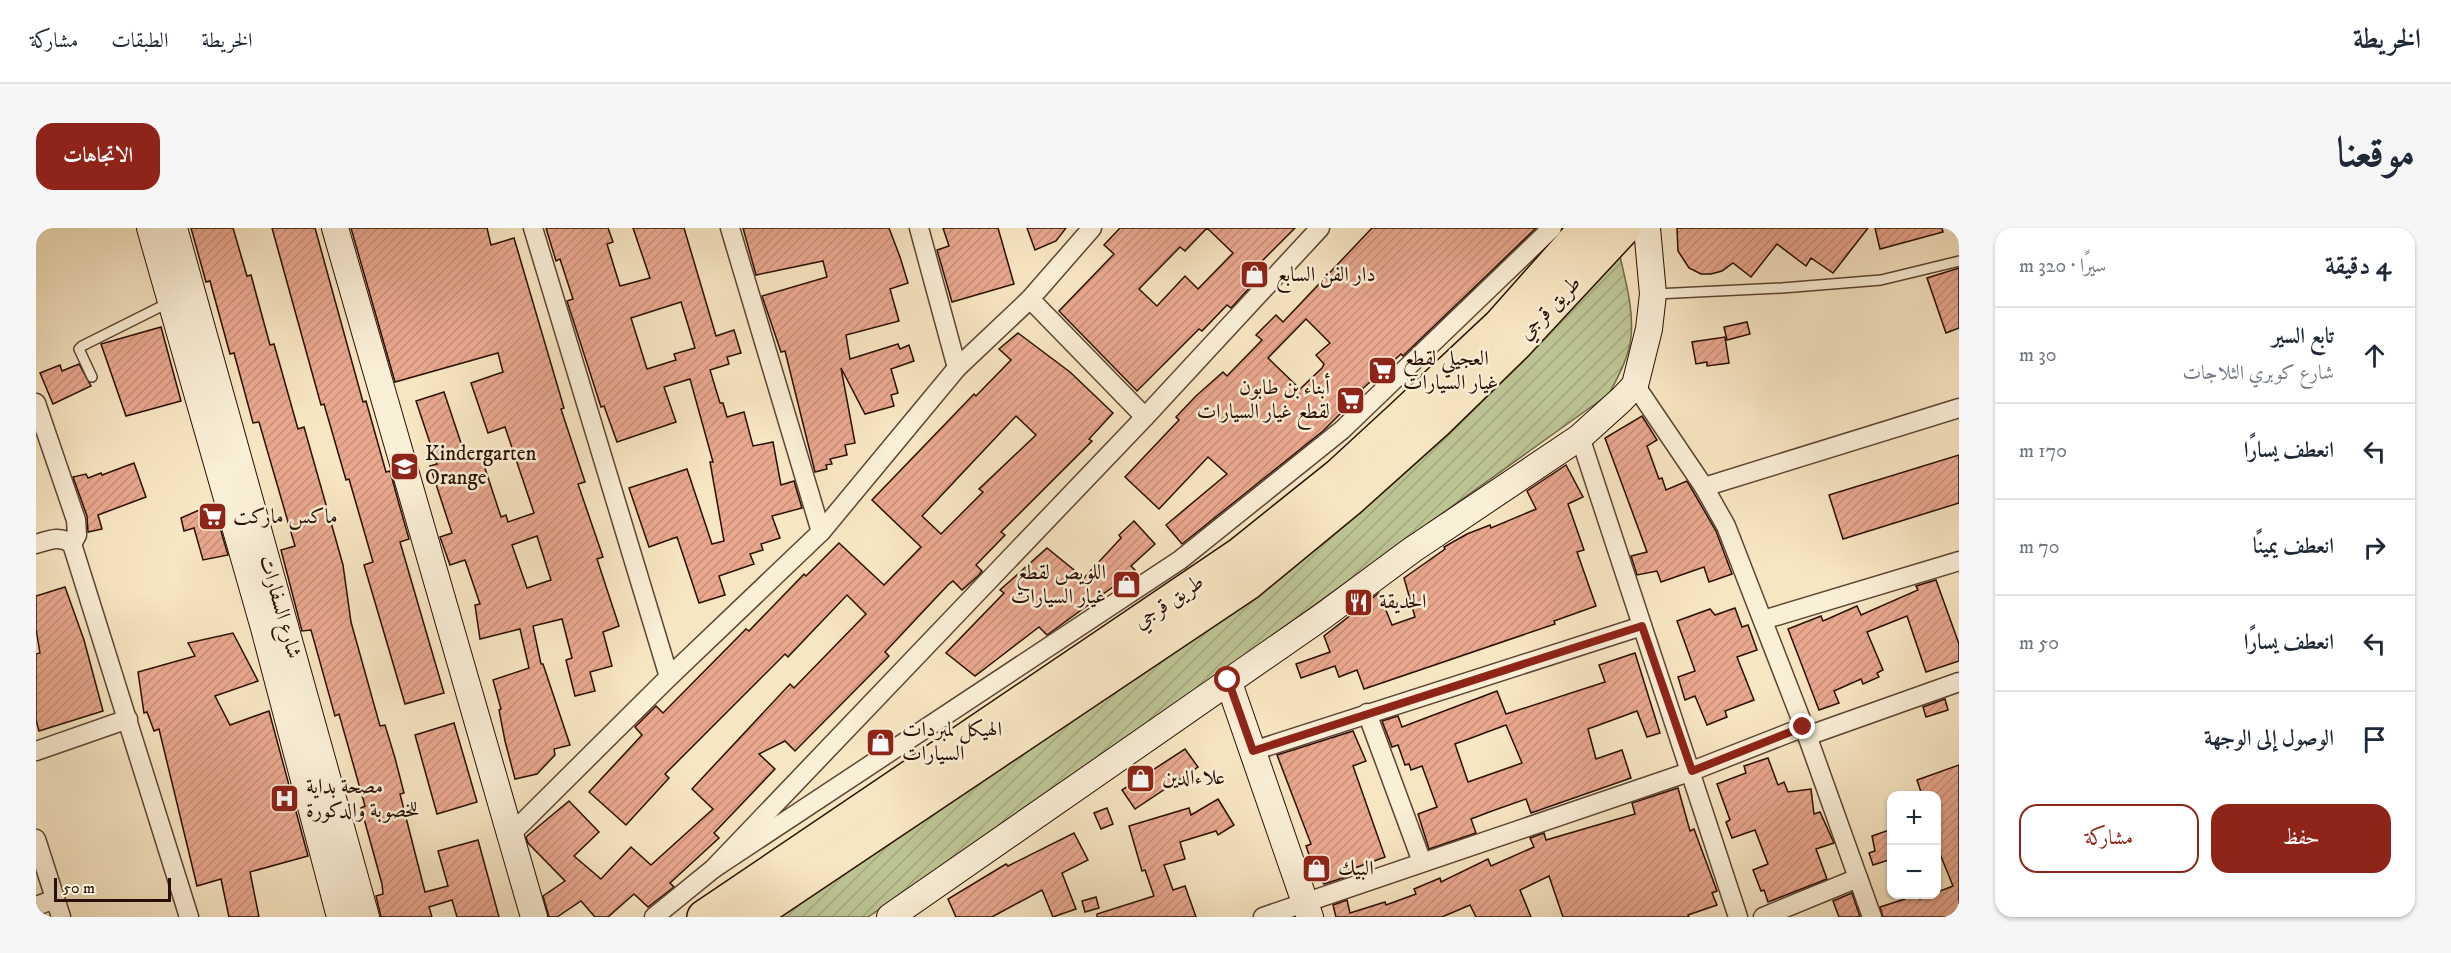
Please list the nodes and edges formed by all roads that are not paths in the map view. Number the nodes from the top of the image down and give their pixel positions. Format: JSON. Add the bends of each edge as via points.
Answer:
{"nodes":[{"id":1,"x":150,"y":228,"type":"edge"},
{"id":2,"x":174,"y":228,"type":"edge"},
{"id":3,"x":335,"y":228,"type":"edge"},
{"id":4,"x":533,"y":228,"type":"edge"},
{"id":5,"x":730,"y":228,"type":"edge"},
{"id":6,"x":919,"y":228,"type":"edge"},
{"id":7,"x":1092,"y":228,"type":"edge"},
{"id":8,"x":1320,"y":228,"type":"edge"},
{"id":9,"x":1552,"y":228,"type":"edge"},
{"id":10,"x":1586,"y":228,"type":"edge"},
{"id":11,"x":1624,"y":228,"type":"edge"},
{"id":12,"x":1647,"y":228,"type":"edge"},
{"id":13,"x":1959,"y":261,"type":"edge"},
{"id":14,"x":1653,"y":294,"type":"junction"},
{"id":15,"x":1030,"y":299,"type":"junction"},
{"id":16,"x":170,"y":302,"type":"junction"},
{"id":17,"x":957,"y":368,"type":"junction"},
{"id":18,"x":92,"y":377,"type":"dead end"},
{"id":19,"x":1635,"y":385,"type":"junction"},
{"id":20,"x":36,"y":403,"type":"edge"},
{"id":21,"x":1959,"y":408,"type":"edge"},
{"id":22,"x":1145,"y":417,"type":"junction"},
{"id":23,"x":1580,"y":437,"type":"junction"},
{"id":24,"x":1704,"y":487,"type":"junction"},
{"id":25,"x":821,"y":532,"type":"junction"},
{"id":26,"x":36,"y":544,"type":"edge"},
{"id":27,"x":72,"y":544,"type":"junction"},
{"id":28,"x":1959,"y":561,"type":"edge"},
{"id":29,"x":1763,"y":620,"type":"junction"},
{"id":30,"x":1642,"y":626,"type":"junction"},
{"id":31,"x":669,"y":677,"type":"junction"},
{"id":32,"x":1228,"y":680,"type":"junction"},
{"id":33,"x":1959,"y":682,"type":"edge"},
{"id":34,"x":1367,"y":712,"type":"junction"},
{"id":35,"x":128,"y":719,"type":"junction"},
{"id":36,"x":1805,"y":731,"type":"junction"},
{"id":37,"x":36,"y":751,"type":"edge"},
{"id":38,"x":1253,"y":751,"type":"junction"},
{"id":39,"x":1692,"y":771,"type":"junction"},
{"id":40,"x":907,"y":796,"type":"junction"},
{"id":41,"x":509,"y":836,"type":"junction"},
{"id":42,"x":36,"y":839,"type":"edge"},
{"id":43,"x":1422,"y":862,"type":"junction"},
{"id":44,"x":713,"y":869,"type":"junction"},
{"id":45,"x":1858,"y":878,"type":"junction"},
{"id":46,"x":55,"y":899,"type":"junction"},
{"id":47,"x":36,"y":906,"type":"edge"},
{"id":48,"x":1308,"y":910,"type":"edge"},
{"id":49,"x":61,"y":917,"type":"edge"},
{"id":50,"x":189,"y":917,"type":"edge"},
{"id":51,"x":340,"y":917,"type":"edge"},
{"id":52,"x":366,"y":917,"type":"edge"},
{"id":53,"x":534,"y":917,"type":"edge"},
{"id":54,"x":654,"y":917,"type":"edge"},
{"id":55,"x":704,"y":917,"type":"edge"},
{"id":56,"x":750,"y":917,"type":"edge"},
{"id":57,"x":890,"y":917,"type":"edge"},
{"id":58,"x":1264,"y":917,"type":"edge"},
{"id":59,"x":1738,"y":917,"type":"edge"},
{"id":60,"x":1763,"y":917,"type":"edge"},
{"id":61,"x":1872,"y":917,"type":"edge"}],
"edges":[{"from":1,"to":16,"type":"street","name":"شارع السفارات"},
{"from":2,"to":52,"type":"street","name":"شارع السفارات"},
{"from":3,"to":41,"type":"street"},
{"from":4,"to":31,"type":"street"},
{"from":5,"to":25,"type":"street"},
{"from":6,"to":17,"type":"street"},
{"from":7,"to":15,"type":"street"},
{"from":8,"to":22,"type":"street"},
{"from":9,"to":44,"type":"street","via":[[1342,430],[1180,560]]},
{"from":10,"to":40,"type":"highway","name":"طريق قرجي","via":[[1500,325],[1340,474],[1239,555]]},
{"from":11,"to":40,"type":"highway","name":"طريق قرجي","via":[[1516,344],[1437,421],[1248,583]]},
{"from":12,"to":14,"type":"street"},
{"from":13,"to":14,"type":"lane","via":[[1881,280]]},
{"from":14,"to":19,"type":"street"},
{"from":15,"to":17,"type":"street"},
{"from":15,"to":22,"type":"street"},
{"from":16,"to":18,"type":"lane","via":[[82,346]]},
{"from":16,"to":51,"type":"street","name":"شارع السفارات","via":[[264,628]]},
{"from":17,"to":25,"type":"street"},
{"from":19,"to":23,"type":"street"},
{"from":19,"to":24,"type":"street"},
{"from":20,"to":27,"type":"street","via":[[76,520],[77,535]]},
{"from":21,"to":24,"type":"street"},
{"from":22,"to":44,"type":"street"},
{"from":23,"to":30,"type":"street"},
{"from":23,"to":32,"type":"street"},
{"from":24,"to":29,"type":"street","via":[[1726,526]]},
{"from":25,"to":31,"type":"street"},
{"from":26,"to":27,"type":"street","via":[[65,538]]},
{"from":27,"to":35,"type":"street"},
{"from":28,"to":29,"type":"street"},
{"from":29,"to":36,"type":"street"},
{"from":30,"to":34,"type":"street"},
{"from":30,"to":39,"type":"street"},
{"from":31,"to":41,"type":"street"},
{"from":32,"to":38,"type":"street"},
{"from":32,"to":57,"type":"street"},
{"from":33,"to":36,"type":"street"},
{"from":34,"to":38,"type":"street"},
{"from":34,"to":43,"type":"street"},
{"from":35,"to":37,"type":"street"},
{"from":35,"to":50,"type":"street"},
{"from":36,"to":39,"type":"street"},
{"from":36,"to":45,"type":"street"},
{"from":38,"to":48,"type":"street"},
{"from":39,"to":43,"type":"street"},
{"from":39,"to":59,"type":"street"},
{"from":40,"to":55,"type":"highway","name":"طريق قرجي"},
{"from":40,"to":56,"type":"highway","name":"طريق قرجي"},
{"from":41,"to":53,"type":"street"},
{"from":42,"to":46,"type":"street"},
{"from":43,"to":48,"type":"street"},
{"from":44,"to":54,"type":"street"},
{"from":45,"to":60,"type":"street"},
{"from":45,"to":61,"type":"street"},
{"from":46,"to":47,"type":"street"},
{"from":46,"to":49,"type":"street"},
{"from":48,"to":58,"type":"street"}]}
